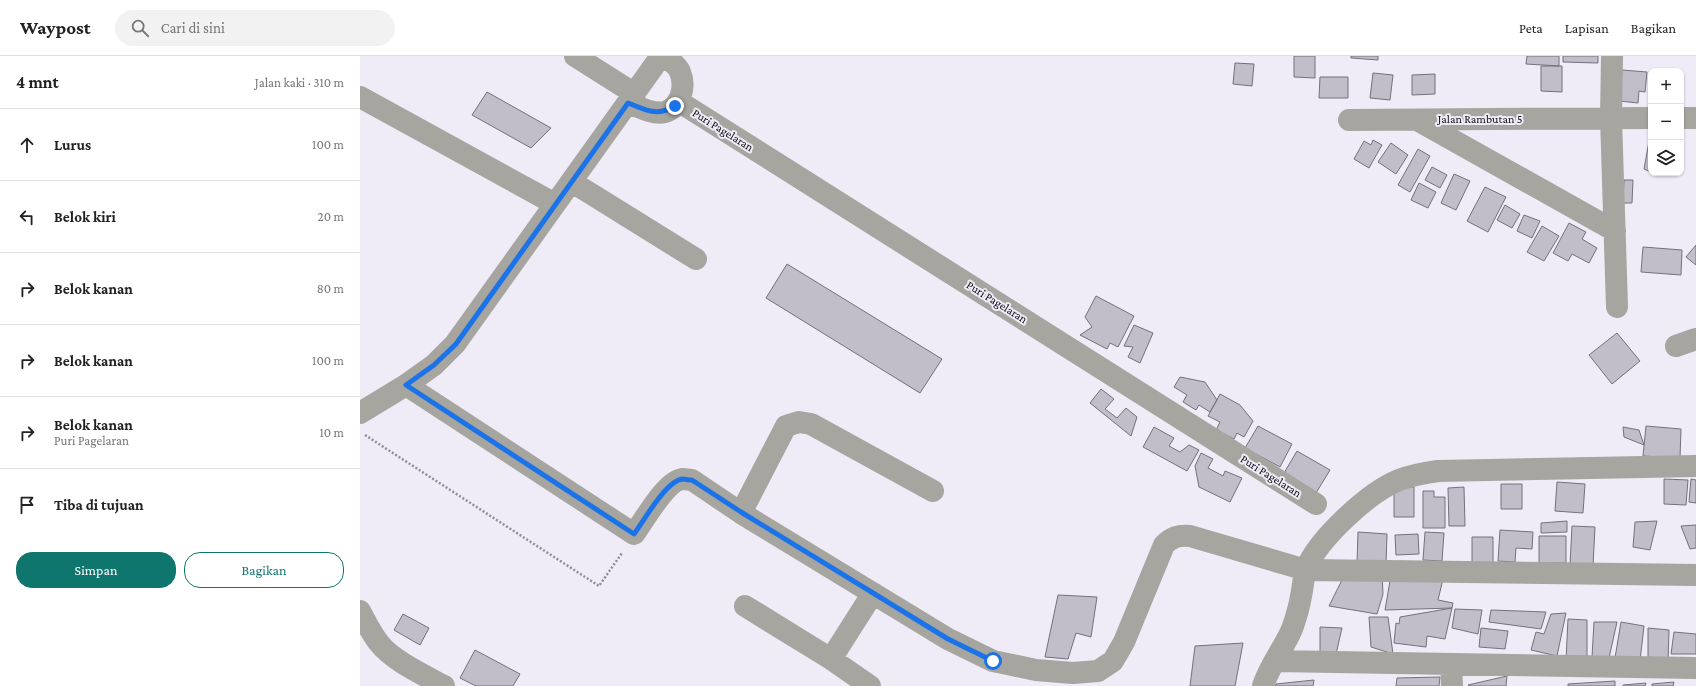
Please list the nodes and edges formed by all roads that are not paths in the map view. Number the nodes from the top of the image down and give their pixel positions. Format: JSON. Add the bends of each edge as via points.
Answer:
{"nodes":[{"id":1,"x":575,"y":56,"type":"edge"},
{"id":2,"x":661,"y":56,"type":"edge"},
{"id":3,"x":666,"y":56,"type":"edge"},
{"id":4,"x":1612,"y":56,"type":"edge"},
{"id":5,"x":360,"y":97,"type":"edge"},
{"id":6,"x":632,"y":98,"type":"junction"},
{"id":7,"x":678,"y":101,"type":"junction"},
{"id":8,"x":1612,"y":118,"type":"junction"},
{"id":9,"x":1648,"y":118,"type":"edge"},
{"id":10,"x":1684,"y":118,"type":"edge"},
{"id":11,"x":1696,"y":118,"type":"edge"},
{"id":12,"x":1415,"y":119,"type":"junction"},
{"id":13,"x":1349,"y":120,"type":"dead end"},
{"id":14,"x":572,"y":182,"type":"junction"},
{"id":15,"x":555,"y":204,"type":"junction"},
{"id":16,"x":1615,"y":231,"type":"junction"},
{"id":17,"x":696,"y":259,"type":"dead end"},
{"id":18,"x":1617,"y":307,"type":"dead end"},
{"id":19,"x":1696,"y":339,"type":"edge"},
{"id":20,"x":1676,"y":346,"type":"dead end"},
{"id":21,"x":406,"y":385,"type":"junction"},
{"id":22,"x":360,"y":413,"type":"edge"},
{"id":23,"x":1696,"y":466,"type":"edge"},
{"id":24,"x":933,"y":491,"type":"dead end"},
{"id":25,"x":1316,"y":504,"type":"dead end"},
{"id":26,"x":741,"y":512,"type":"junction"},
{"id":27,"x":1306,"y":570,"type":"junction"},
{"id":28,"x":1696,"y":575,"type":"edge"},
{"id":29,"x":873,"y":593,"type":"junction"},
{"id":30,"x":745,"y":606,"type":"dead end"},
{"id":31,"x":360,"y":611,"type":"edge"},
{"id":32,"x":365,"y":637,"type":"edge"},
{"id":33,"x":831,"y":659,"type":"junction"},
{"id":34,"x":1276,"y":661,"type":"junction"},
{"id":35,"x":1451,"y":664,"type":"junction"},
{"id":36,"x":1696,"y":668,"type":"edge"},
{"id":37,"x":444,"y":686,"type":"edge"},
{"id":38,"x":870,"y":686,"type":"edge"},
{"id":39,"x":1263,"y":686,"type":"edge"},
{"id":40,"x":1452,"y":686,"type":"edge"}],
"edges":[{"from":1,"to":6,"type":"street"},
{"from":2,"to":6,"type":"street"},
{"from":3,"to":7,"type":"street","via":[[680,71],[683,84]]},
{"from":4,"to":8,"type":"street"},
{"from":5,"to":15,"type":"street"},
{"from":6,"to":7,"type":"street","via":[[651,112],[665,112]]},
{"from":6,"to":14,"type":"street"},
{"from":7,"to":25,"type":"street","name":"Puri Pagelaran"},
{"from":8,"to":9,"type":"street","name":"Jalan Rambutan 5"},
{"from":8,"to":12,"type":"street","name":"Jalan Rambutan 5"},
{"from":8,"to":16,"type":"street"},
{"from":10,"to":11,"type":"street"},
{"from":12,"to":13,"type":"street","name":"Jalan Rambutan 5"},
{"from":12,"to":16,"type":"street"},
{"from":14,"to":15,"type":"street"},
{"from":14,"to":17,"type":"street"},
{"from":15,"to":21,"type":"street","via":[[456,344],[434,365]]},
{"from":16,"to":18,"type":"street"},
{"from":19,"to":20,"type":"street"},
{"from":21,"to":22,"type":"street"},
{"from":21,"to":26,"type":"street","via":[[634,534],[667,488],[682,479],[692,480]]},
{"from":23,"to":27,"type":"street","via":[[1438,471],[1417,474],[1381,489],[1330,532],[1316,549]]},
{"from":24,"to":26,"type":"street","via":[[811,424],[799,422],[786,426]]},
{"from":26,"to":29,"type":"street"},
{"from":27,"to":28,"type":"street"},
{"from":27,"to":29,"type":"street","via":[[1190,536],[1172,537],[1164,545],[1124,642],[1113,661],[1098,671],[1073,673],[1036,670],[993,661],[948,639]]},
{"from":27,"to":34,"type":"street","via":[[1296,616]]},
{"from":29,"to":33,"type":"street"},
{"from":30,"to":33,"type":"street"},
{"from":31,"to":32,"type":"street"},
{"from":32,"to":37,"type":"street"},
{"from":33,"to":38,"type":"street"},
{"from":34,"to":35,"type":"street"},
{"from":34,"to":39,"type":"street","via":[[1268,672]]},
{"from":35,"to":36,"type":"street"},
{"from":35,"to":40,"type":"street"}]}
